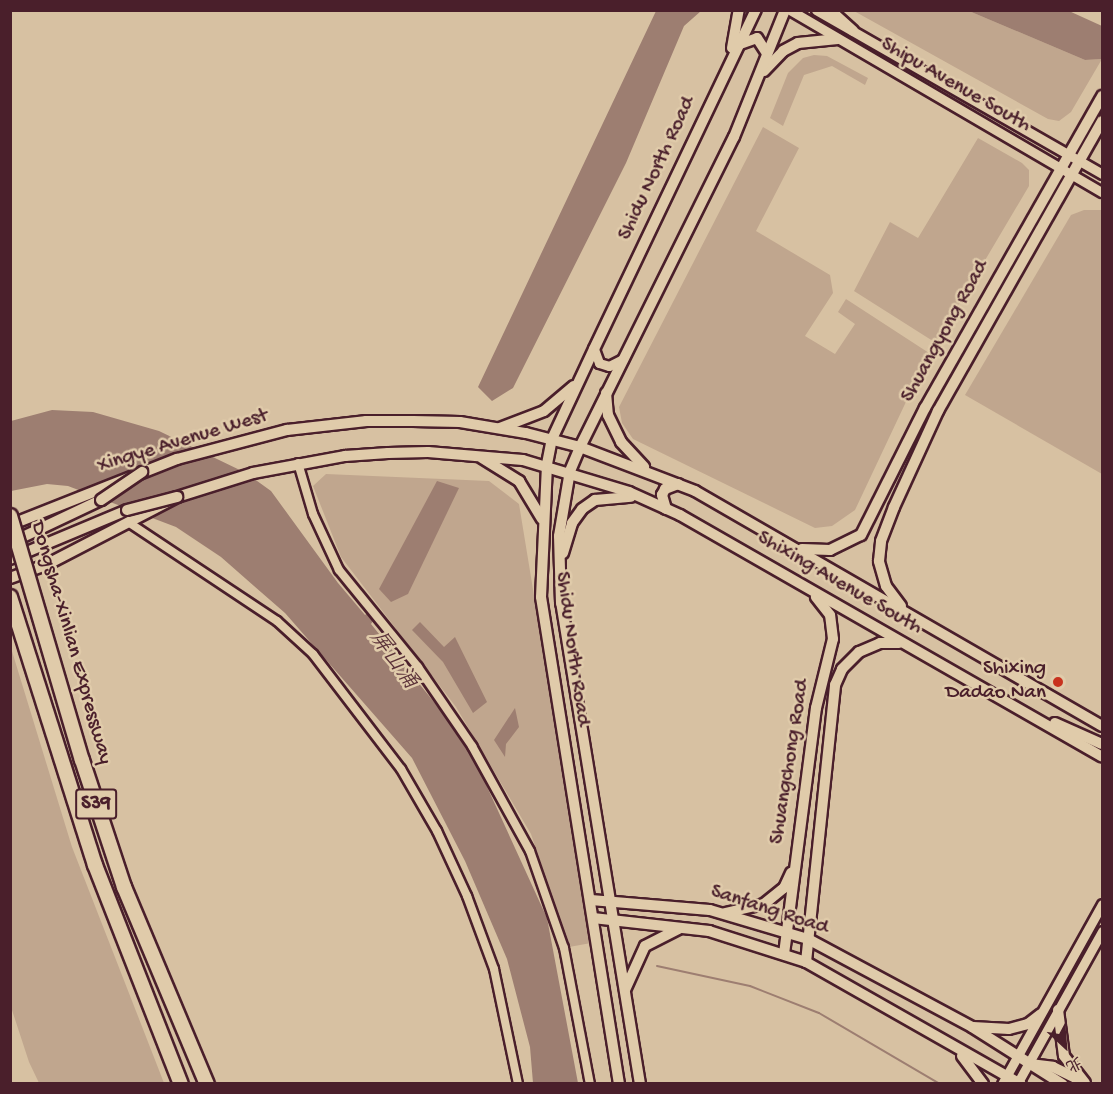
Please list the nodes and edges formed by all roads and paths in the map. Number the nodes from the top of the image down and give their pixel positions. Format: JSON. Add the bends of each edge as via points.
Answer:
{"nodes":[{"id":1,"x":739,"y":10,"type":"edge"},
{"id":2,"x":756,"y":10,"type":"edge"},
{"id":3,"x":788,"y":10,"type":"edge"},
{"id":4,"x":816,"y":10,"type":"edge"},
{"id":5,"x":830,"y":10,"type":"edge"},
{"id":6,"x":853,"y":31,"type":"junction"},
{"id":7,"x":838,"y":39,"type":"junction"},
{"id":8,"x":874,"y":42,"type":"junction"},
{"id":9,"x":740,"y":44,"type":"junction"},
{"id":10,"x":766,"y":52,"type":"junction"},
{"id":11,"x":868,"y":57,"type":"junction"},
{"id":12,"x":726,"y":70,"type":"junction"},
{"id":13,"x":757,"y":81,"type":"junction"},
{"id":14,"x":1102,"y":96,"type":"edge"},
{"id":15,"x":1102,"y":121,"type":"edge"},
{"id":16,"x":1069,"y":153,"type":"junction"},
{"id":17,"x":1080,"y":160,"type":"junction"},
{"id":18,"x":1060,"y":168,"type":"junction"},
{"id":19,"x":1071,"y":174,"type":"junction"},
{"id":20,"x":1102,"y":174,"type":"edge"},
{"id":21,"x":1102,"y":192,"type":"edge"},
{"id":22,"x":594,"y":349,"type":"junction"},
{"id":23,"x":623,"y":359,"type":"junction"},
{"id":24,"x":579,"y":382,"type":"junction"},
{"id":25,"x":606,"y":392,"type":"junction"},
{"id":26,"x":499,"y":428,"type":"junction"},
{"id":27,"x":552,"y":439,"type":"junction"},
{"id":28,"x":580,"y":447,"type":"junction"},
{"id":29,"x":476,"y":455,"type":"junction"},
{"id":30,"x":298,"y":463,"type":"junction"},
{"id":31,"x":548,"y":464,"type":"junction"},
{"id":32,"x":570,"y":471,"type":"junction"},
{"id":33,"x":142,"y":472,"type":"junction"},
{"id":34,"x":657,"y":475,"type":"junction"},
{"id":35,"x":678,"y":484,"type":"junction"},
{"id":36,"x":177,"y":497,"type":"junction"},
{"id":37,"x":642,"y":498,"type":"junction"},
{"id":38,"x":666,"y":509,"type":"junction"},
{"id":39,"x":10,"y":516,"type":"edge"},
{"id":40,"x":133,"y":519,"type":"junction"},
{"id":41,"x":543,"y":520,"type":"junction"},
{"id":42,"x":10,"y":525,"type":"edge"},
{"id":43,"x":10,"y":543,"type":"edge"},
{"id":44,"x":801,"y":549,"type":"junction"},
{"id":45,"x":10,"y":559,"type":"edge"},
{"id":46,"x":539,"y":564,"type":"junction"},
{"id":47,"x":559,"y":574,"type":"junction"},
{"id":48,"x":10,"y":578,"type":"edge"},
{"id":49,"x":805,"y":587,"type":"junction"},
{"id":50,"x":10,"y":597,"type":"edge"},
{"id":51,"x":905,"y":611,"type":"junction"},
{"id":52,"x":905,"y":644,"type":"junction"},
{"id":53,"x":1029,"y":715,"type":"junction"},
{"id":54,"x":1102,"y":726,"type":"edge"},
{"id":55,"x":1102,"y":744,"type":"edge"},
{"id":56,"x":1102,"y":757,"type":"edge"},
{"id":57,"x":597,"y":805,"type":"junction"},
{"id":58,"x":576,"y":808,"type":"junction"},
{"id":59,"x":796,"y":864,"type":"junction"},
{"id":60,"x":591,"y":900,"type":"junction"},
{"id":61,"x":612,"y":901,"type":"junction"},
{"id":62,"x":1102,"y":904,"type":"edge"},
{"id":63,"x":715,"y":912,"type":"junction"},
{"id":64,"x":593,"y":918,"type":"junction"},
{"id":65,"x":613,"y":919,"type":"junction"},
{"id":66,"x":683,"y":928,"type":"junction"},
{"id":67,"x":709,"y":931,"type":"junction"},
{"id":68,"x":1102,"y":931,"type":"edge"},
{"id":69,"x":786,"y":934,"type":"junction"},
{"id":70,"x":808,"y":939,"type":"junction"},
{"id":71,"x":784,"y":954,"type":"junction"},
{"id":72,"x":806,"y":962,"type":"junction"},
{"id":73,"x":624,"y":993,"type":"junction"},
{"id":74,"x":628,"y":1010,"type":"junction"},
{"id":75,"x":1058,"y":1010,"type":"junction"},
{"id":76,"x":1041,"y":1014,"type":"junction"},
{"id":77,"x":608,"y":1017,"type":"junction"},
{"id":78,"x":972,"y":1027,"type":"junction"},
{"id":79,"x":953,"y":1047,"type":"junction"},
{"id":80,"x":1016,"y":1057,"type":"junction"},
{"id":81,"x":1027,"y":1064,"type":"junction"},
{"id":82,"x":1004,"y":1080,"type":"edge"},
{"id":83,"x":181,"y":1083,"type":"edge"},
{"id":84,"x":207,"y":1083,"type":"edge"},
{"id":85,"x":518,"y":1083,"type":"edge"},
{"id":86,"x":590,"y":1083,"type":"edge"},
{"id":87,"x":619,"y":1083,"type":"edge"},
{"id":88,"x":640,"y":1083,"type":"edge"},
{"id":89,"x":983,"y":1083,"type":"edge"},
{"id":90,"x":1019,"y":1083,"type":"edge"},
{"id":91,"x":1062,"y":1083,"type":"edge"},
{"id":92,"x":1085,"y":1083,"type":"edge"}],
"edges":[{"from":1,"to":12,"type":"main road"},
{"from":2,"to":9,"type":"main road","name":"Shidu North Road"},
{"from":3,"to":7,"type":"street","name":"Shipu Avenue South"},
{"from":3,"to":10,"type":"main road"},
{"from":4,"to":6,"type":"street","name":"Shipu Avenue South"},
{"from":5,"to":6,"type":"main road"},
{"from":6,"to":8,"type":"street","name":"Shipu Avenue South"},
{"from":7,"to":11,"type":"street","name":"Shipu Avenue South"},
{"from":7,"to":13,"type":"main road","via":[[809,39],[790,47],[771,61]]},
{"from":8,"to":11,"type":"street","via":[[863,47]]},
{"from":8,"to":16,"type":"street","name":"Shipu Avenue South"},
{"from":9,"to":10,"type":"main road","via":[[757,38]]},
{"from":9,"to":12,"type":"main road","name":"Shidu North Road"},
{"from":10,"to":13,"type":"main road"},
{"from":11,"to":18,"type":"street","name":"Shipu Avenue South"},
{"from":12,"to":22,"type":"main road","name":"Shidu North Road"},
{"from":13,"to":23,"type":"main road","name":"Shidu North Road","via":[[734,137]]},
{"from":14,"to":16,"type":"main road","name":"Shuangyong Road"},
{"from":15,"to":17,"type":"main road","name":"Shuangyong Road"},
{"from":16,"to":17,"type":"street","name":"Shipu Avenue South"},
{"from":16,"to":18,"type":"main road","name":"Shuangyong Road"},
{"from":17,"to":19,"type":"main road","name":"Shuangyong Road"},
{"from":17,"to":20,"type":"street","name":"Shipu Avenue South"},
{"from":18,"to":19,"type":"street","name":"Shipu Avenue South"},
{"from":18,"to":44,"type":"main road","name":"Shuangyong Road","via":[[925,408],[861,535],[830,550]]},
{"from":19,"to":21,"type":"street","name":"Shipu Avenue South"},
{"from":19,"to":51,"type":"main road","name":"Shuangyong Road","via":[[938,411],[881,541],[880,574]]},
{"from":22,"to":23,"type":"street","via":[[599,363],[609,366]]},
{"from":22,"to":24,"type":"main road","name":"Shidu North Road"},
{"from":23,"to":25,"type":"main road","name":"Shidu North Road"},
{"from":24,"to":26,"type":"main road","via":[[544,411]]},
{"from":24,"to":27,"type":"main road","name":"Shidu North Road"},
{"from":25,"to":28,"type":"main road","name":"Shidu North Road"},
{"from":25,"to":34,"type":"main road","via":[[608,415],[621,442],[631,457]]},
{"from":26,"to":27,"type":"main road","name":"Xingye Avenue West"},
{"from":26,"to":33,"type":"main road","name":"Xingye Avenue West","via":[[460,422],[366,421],[287,430],[216,447]]},
{"from":27,"to":28,"type":"main road","name":"Shixing Avenue South"},
{"from":27,"to":31,"type":"main road","name":"Shidu North Road"},
{"from":28,"to":32,"type":"main road","name":"Shidu North Road"},
{"from":28,"to":34,"type":"main road","name":"Shixing Avenue South"},
{"from":29,"to":30,"type":"main road","via":[[388,453]]},
{"from":29,"to":31,"type":"main road"},
{"from":29,"to":41,"type":"main road","via":[[507,470],[519,481]]},
{"from":30,"to":36,"type":"main road"},
{"from":30,"to":86,"type":"street","via":[[313,514],[339,570],[418,667],[472,746],[530,851],[565,952]]},
{"from":31,"to":32,"type":"main road","name":"Shixing Avenue South"},
{"from":31,"to":41,"type":"main road","name":"Shidu North Road"},
{"from":32,"to":37,"type":"main road","name":"Shixing Avenue South"},
{"from":32,"to":47,"type":"main road","name":"Shidu North Road","via":[[559,536]]},
{"from":33,"to":42,"type":"main road","name":"Xingye Avenue West","bridge":true},
{"from":33,"to":43,"type":"main road","bridge":true,"via":[[101,500]]},
{"from":34,"to":35,"type":"main road","name":"Shixing Avenue South"},
{"from":35,"to":38,"type":"main road","via":[[665,489],[662,495]]},
{"from":35,"to":44,"type":"main road","name":"Shixing Avenue South"},
{"from":36,"to":40,"type":"main road","bridge":true},
{"from":36,"to":45,"type":"main road","bridge":true,"via":[[127,510]]},
{"from":37,"to":38,"type":"main road","name":"Shixing Avenue South"},
{"from":37,"to":47,"type":"main road","via":[[616,496],[595,500],[582,509],[572,524]]},
{"from":38,"to":49,"type":"main road","name":"Shixing Avenue South"},
{"from":39,"to":84,"type":"highway","name":"Dongsha-Xinlian Expressway","number":"S39","bridge":true,"via":[[124,887]]},
{"from":40,"to":48,"type":"main road","via":[[46,565]]},
{"from":40,"to":85,"type":"street","via":[[284,628],[345,692],[401,770],[438,831],[467,896],[494,969]]},
{"from":41,"to":46,"type":"main road","name":"Shidu North Road"},
{"from":44,"to":51,"type":"main road","name":"Shixing Avenue South"},
{"from":46,"to":47,"type":"main road","via":[[552,555]]},
{"from":46,"to":58,"type":"main road","name":"Shidu North Road","via":[[551,667]]},
{"from":47,"to":57,"type":"main road","name":"Shidu North Road"},
{"from":49,"to":52,"type":"main road","name":"Shixing Avenue South"},
{"from":49,"to":59,"type":"main road","name":"Shuangchong Road","via":[[830,615],[833,639],[816,708]]},
{"from":50,"to":83,"type":"highway","name":"Dongsha-Xinlian Expressway","number":"S39","via":[[95,865]]},
{"from":51,"to":54,"type":"main road","name":"Shixing Avenue South"},
{"from":52,"to":53,"type":"main road","name":"Shixing Avenue South"},
{"from":52,"to":70,"type":"main road","name":"Shuangchong Road","via":[[880,643],[859,652],[842,669],[835,685]]},
{"from":53,"to":55,"type":"main road"},
{"from":53,"to":56,"type":"main road","name":"Shixing Avenue South"},
{"from":57,"to":58,"type":"main road","via":[[592,816],[585,817]]},
{"from":57,"to":61,"type":"main road","name":"Shidu North Road"},
{"from":58,"to":60,"type":"main road","name":"Shidu North Road"},
{"from":59,"to":63,"type":"main road","via":[[784,888],[764,904]]},
{"from":59,"to":69,"type":"main road","name":"Shuangchong Road"},
{"from":60,"to":61,"type":"main road","name":"Sanfang Road"},
{"from":60,"to":64,"type":"main road","name":"Shidu North Road"},
{"from":61,"to":63,"type":"main road","name":"Sanfang Road"},
{"from":61,"to":65,"type":"main road","name":"Shidu North Road"},
{"from":62,"to":76,"type":"street"},
{"from":63,"to":67,"type":"main road","via":[[698,917],[701,927]]},
{"from":63,"to":69,"type":"main road","name":"Sanfang Road"},
{"from":64,"to":65,"type":"main road","name":"Sanfang Road"},
{"from":64,"to":77,"type":"main road","name":"Shidu North Road"},
{"from":65,"to":66,"type":"main road","name":"Sanfang Road"},
{"from":65,"to":73,"type":"main road","name":"Shidu North Road"},
{"from":66,"to":67,"type":"main road","name":"Sanfang Road"},
{"from":66,"to":73,"type":"main road","via":[[645,946]]},
{"from":67,"to":71,"type":"main road","name":"Sanfang Road"},
{"from":68,"to":75,"type":"street"},
{"from":69,"to":70,"type":"main road","name":"Sanfang Road"},
{"from":69,"to":71,"type":"main road","name":"Shuangchong Road"},
{"from":70,"to":72,"type":"main road","name":"Shuangchong Road"},
{"from":70,"to":78,"type":"main road","name":"Sanfang Road"},
{"from":71,"to":72,"type":"main road","name":"Sanfang Road"},
{"from":72,"to":79,"type":"main road","name":"Sanfang Road"},
{"from":73,"to":74,"type":"main road","name":"Shidu North Road"},
{"from":74,"to":77,"type":"main road","via":[[622,1003],[613,1004]]},
{"from":74,"to":88,"type":"main road","name":"Shidu North Road"},
{"from":75,"to":81,"type":"street"},
{"from":75,"to":92,"type":"main road","via":[[1064,1056]]},
{"from":76,"to":78,"type":"main road","via":[[1028,1024],[1009,1029]]},
{"from":76,"to":80,"type":"street"},
{"from":77,"to":87,"type":"main road","name":"Shidu North Road"},
{"from":78,"to":80,"type":"main road","name":"Sanfang Road"},
{"from":79,"to":82,"type":"main road","name":"Sanfang Road"},
{"from":79,"to":89,"type":"main road"},
{"from":80,"to":81,"type":"main road","name":"Sanfang Road"},
{"from":80,"to":82,"type":"street"},
{"from":81,"to":90,"type":"street"},
{"from":81,"to":91,"type":"main road"},
{"from":81,"to":92,"type":"main road","via":[[1053,1067]]},
{"from":82,"to":90,"type":"main road","name":"Sanfang Road"}]}
